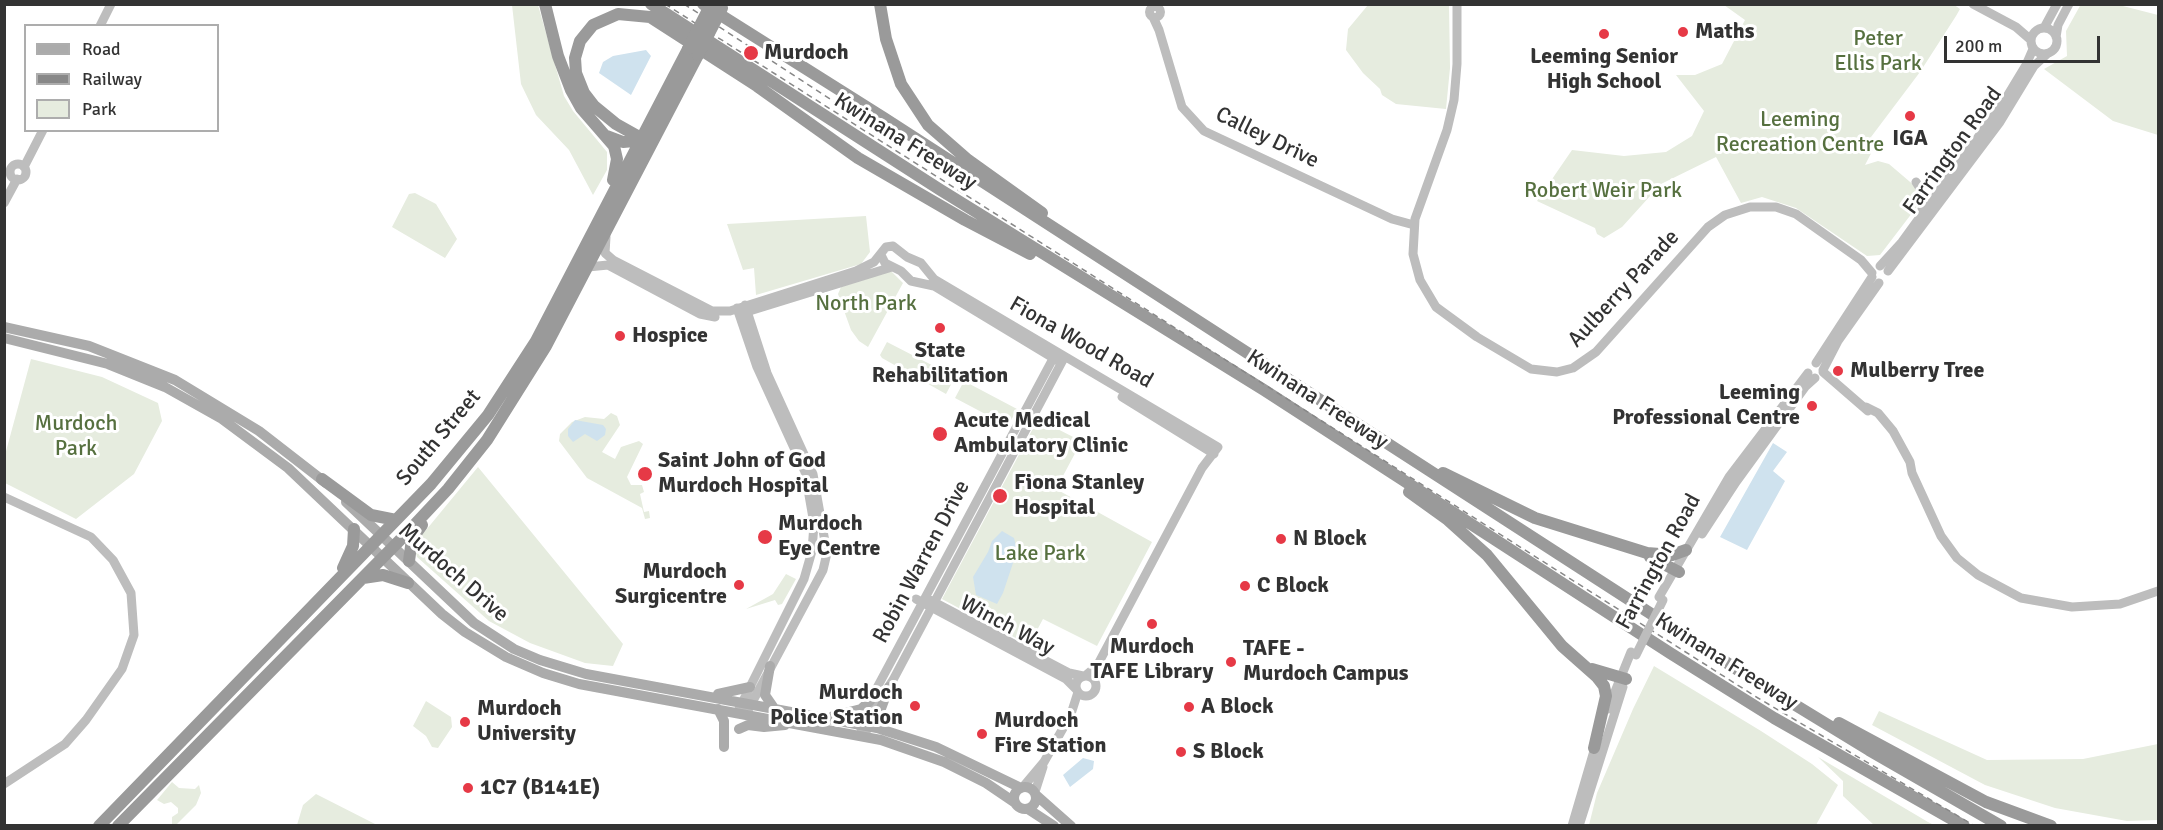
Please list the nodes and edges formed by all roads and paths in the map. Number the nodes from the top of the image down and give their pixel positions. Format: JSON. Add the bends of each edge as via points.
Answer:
{"nodes":[{"id":1,"x":109,"y":4,"type":"edge"},
{"id":2,"x":545,"y":4,"type":"edge"},
{"id":3,"x":651,"y":4,"type":"edge"},
{"id":4,"x":703,"y":4,"type":"edge"},
{"id":5,"x":880,"y":4,"type":"edge"},
{"id":6,"x":1457,"y":4,"type":"edge"},
{"id":7,"x":1972,"y":4,"type":"edge"},
{"id":8,"x":2057,"y":4,"type":"edge"},
{"id":9,"x":2068,"y":4,"type":"edge"},
{"id":10,"x":719,"y":6,"type":"edge"},
{"id":11,"x":1153,"y":10,"type":"edge"},
{"id":12,"x":96,"y":24,"type":"edge"},
{"id":13,"x":101,"y":24,"type":"edge"},
{"id":14,"x":2016,"y":27,"type":"junction"},
{"id":15,"x":2042,"y":28,"type":"junction"},
{"id":16,"x":2056,"y":37,"type":"junction"},
{"id":17,"x":2032,"y":44,"type":"junction"},
{"id":18,"x":693,"y":52,"type":"junction"},
{"id":19,"x":2047,"y":54,"type":"junction"},
{"id":20,"x":582,"y":87,"type":"junction"},
{"id":21,"x":651,"y":117,"type":"junction"},
{"id":22,"x":658,"y":131,"type":"junction"},
{"id":23,"x":40,"y":132,"type":"edge"},
{"id":24,"x":606,"y":136,"type":"junction"},
{"id":25,"x":640,"y":141,"type":"junction"},
{"id":26,"x":643,"y":160,"type":"junction"},
{"id":27,"x":14,"y":178,"type":"junction"},
{"id":28,"x":1916,"y":182,"type":"dead end"},
{"id":29,"x":4,"y":193,"type":"edge"},
{"id":30,"x":4,"y":203,"type":"edge"},
{"id":31,"x":605,"y":207,"type":"junction"},
{"id":32,"x":1415,"y":222,"type":"junction"},
{"id":33,"x":607,"y":229,"type":"junction"},
{"id":34,"x":1902,"y":242,"type":"junction"},
{"id":35,"x":881,"y":255,"type":"junction"},
{"id":36,"x":588,"y":267,"type":"junction"},
{"id":37,"x":892,"y":267,"type":"junction"},
{"id":38,"x":926,"y":270,"type":"junction"},
{"id":39,"x":1118,"y":270,"type":"junction"},
{"id":40,"x":1878,"y":273,"type":"junction"},
{"id":41,"x":919,"y":282,"type":"junction"},
{"id":42,"x":1113,"y":297,"type":"junction"},
{"id":43,"x":742,"y":310,"type":"junction"},
{"id":44,"x":4,"y":327,"type":"edge"},
{"id":45,"x":8,"y":338,"type":"edge"},
{"id":46,"x":1059,"y":358,"type":"junction"},
{"id":47,"x":1817,"y":372,"type":"junction"},
{"id":48,"x":1313,"y":423,"type":"junction"},
{"id":49,"x":1386,"y":444,"type":"junction"},
{"id":50,"x":463,"y":472,"type":"junction"},
{"id":51,"x":322,"y":479,"type":"junction"},
{"id":52,"x":4,"y":496,"type":"edge"},
{"id":53,"x":396,"y":520,"type":"junction"},
{"id":54,"x":354,"y":529,"type":"junction"},
{"id":55,"x":381,"y":536,"type":"junction"},
{"id":56,"x":1622,"y":544,"type":"junction"},
{"id":57,"x":371,"y":546,"type":"junction"},
{"id":58,"x":393,"y":546,"type":"junction"},
{"id":59,"x":1686,"y":550,"type":"junction"},
{"id":60,"x":382,"y":558,"type":"junction"},
{"id":61,"x":826,"y":558,"type":"junction"},
{"id":62,"x":409,"y":561,"type":"junction"},
{"id":63,"x":810,"y":561,"type":"junction"},
{"id":64,"x":1677,"y":570,"type":"junction"},
{"id":65,"x":361,"y":578,"type":"junction"},
{"id":66,"x":408,"y":583,"type":"junction"},
{"id":67,"x":2158,"y":591,"type":"edge"},
{"id":68,"x":928,"y":602,"type":"junction"},
{"id":69,"x":313,"y":607,"type":"junction"},
{"id":70,"x":1580,"y":663,"type":"junction"},
{"id":71,"x":770,"y":666,"type":"junction"},
{"id":72,"x":1097,"y":666,"type":"junction"},
{"id":73,"x":1738,"y":670,"type":"junction"},
{"id":74,"x":1084,"y":676,"type":"junction"},
{"id":75,"x":1623,"y":679,"type":"junction"},
{"id":76,"x":885,"y":683,"type":"junction"},
{"id":77,"x":1096,"y":683,"type":"junction"},
{"id":78,"x":750,"y":687,"type":"junction"},
{"id":79,"x":1077,"y":691,"type":"junction"},
{"id":80,"x":706,"y":695,"type":"junction"},
{"id":81,"x":1089,"y":696,"type":"junction"},
{"id":82,"x":870,"y":701,"type":"junction"},
{"id":83,"x":744,"y":708,"type":"junction"},
{"id":84,"x":774,"y":708,"type":"junction"},
{"id":85,"x":718,"y":709,"type":"junction"},
{"id":86,"x":1071,"y":714,"type":"junction"},
{"id":87,"x":830,"y":717,"type":"junction"},
{"id":88,"x":1774,"y":718,"type":"junction"},
{"id":89,"x":797,"y":723,"type":"junction"},
{"id":90,"x":864,"y":725,"type":"junction"},
{"id":91,"x":739,"y":729,"type":"dead end"},
{"id":92,"x":885,"y":730,"type":"junction"},
{"id":93,"x":848,"y":732,"type":"junction"},
{"id":94,"x":893,"y":744,"type":"junction"},
{"id":95,"x":724,"y":747,"type":"dead end"},
{"id":96,"x":1594,"y":748,"type":"junction"},
{"id":97,"x":946,"y":757,"type":"junction"},
{"id":98,"x":1044,"y":762,"type":"junction"},
{"id":99,"x":4,"y":784,"type":"edge"},
{"id":100,"x":1022,"y":787,"type":"junction"},
{"id":101,"x":1035,"y":794,"type":"junction"},
{"id":102,"x":1014,"y":802,"type":"junction"},
{"id":103,"x":1028,"y":809,"type":"junction"},
{"id":104,"x":99,"y":825,"type":"edge"},
{"id":105,"x":118,"y":825,"type":"edge"},
{"id":106,"x":1054,"y":825,"type":"edge"},
{"id":107,"x":1071,"y":825,"type":"edge"},
{"id":108,"x":1572,"y":825,"type":"edge"},
{"id":109,"x":1579,"y":825,"type":"edge"},
{"id":110,"x":1946,"y":825,"type":"edge"},
{"id":111,"x":1964,"y":825,"type":"edge"},
{"id":112,"x":2001,"y":825,"type":"edge"},
{"id":113,"x":2050,"y":825,"type":"edge"}],
"edges":[{"from":1,"to":12,"type":"street"},
{"from":1,"to":13,"type":"street"},
{"from":2,"to":24,"type":"highway","via":[[570,90]]},
{"from":3,"to":42,"type":"highway","name":"Kwinana Freeway"},
{"from":4,"to":39,"type":"highway","name":"Kwinana Freeway"},
{"from":5,"to":39,"type":"highway","via":[[886,39],[901,84],[928,125],[968,160]]},
{"from":6,"to":32,"type":"street","name":"Aulberry Parade","via":[[1454,100]]},
{"from":7,"to":14,"type":"street"},
{"from":8,"to":15,"type":"street"},
{"from":9,"to":16,"type":"street"},
{"from":10,"to":18,"type":"highway","name":"South Street","bridge":true},
{"from":11,"to":32,"type":"street","name":"Calley Drive","via":[[1178,96],[1199,127],[1227,144],[1392,219]]},
{"from":14,"to":15,"type":"street"},
{"from":14,"to":17,"type":"street"},
{"from":15,"to":16,"type":"street","via":[[2052,30]]},
{"from":15,"to":17,"type":"street"},
{"from":16,"to":19,"type":"street","via":[[2055,49]]},
{"from":17,"to":19,"type":"street","via":[[2039,54]]},
{"from":17,"to":34,"type":"street","name":"Farrington Road","via":[[2004,103]]},
{"from":18,"to":21,"type":"highway","name":"South Street"},
{"from":18,"to":22,"type":"highway","name":"South Street"},
{"from":19,"to":40,"type":"street","name":"Farrington Road","via":[[2034,66],[2003,117]]},
{"from":20,"to":21,"type":"highway","via":[[620,120],[636,126]]},
{"from":20,"to":25,"type":"highway","via":[[606,116]]},
{"from":20,"to":42,"type":"highway","via":[[575,58],[588,30],[618,14],[650,17],[885,174]]},
{"from":21,"to":25,"type":"highway","name":"South Street"},
{"from":22,"to":25,"type":"highway"},
{"from":22,"to":26,"type":"highway","name":"South Street"},
{"from":23,"to":27,"type":"street","via":[[22,166],[11,167]]},
{"from":24,"to":25,"type":"highway","via":[[623,142]]},
{"from":24,"to":31,"type":"highway","via":[[617,159]]},
{"from":25,"to":26,"type":"highway","via":[[645,149]]},
{"from":25,"to":31,"type":"highway","name":"South Street"},
{"from":26,"to":33,"type":"highway","name":"South Street"},
{"from":27,"to":29,"type":"street"},
{"from":27,"to":30,"type":"street"},
{"from":28,"to":34,"type":"street","via":[[1926,201]]},
{"from":31,"to":53,"type":"highway","name":"South Street","via":[[515,376],[453,459]]},
{"from":32,"to":40,"type":"street","name":"Aulberry Parade","via":[[1412,243],[1416,272],[1436,307],[1521,365],[1550,372],[1573,368],[1591,356],[1708,227],[1737,210],[1762,206],[1792,212]]},
{"from":33,"to":36,"type":"highway","name":"South Street"},
{"from":33,"to":43,"type":"street","via":[[605,253],[613,260],[712,311]]},
{"from":34,"to":40,"type":"street","name":"Farrington Road"},
{"from":35,"to":37,"type":"street","name":"Fiona Wood Road"},
{"from":35,"to":38,"type":"street","name":"Fiona Wood Road","via":[[894,246]]},
{"from":35,"to":43,"type":"street","via":[[863,269]]},
{"from":36,"to":43,"type":"street","via":[[608,265],[710,317],[723,318]]},
{"from":36,"to":50,"type":"highway","name":"South Street","via":[[533,368]]},
{"from":37,"to":41,"type":"street","name":"Fiona Wood Road","via":[[911,281]]},
{"from":37,"to":43,"type":"street"},
{"from":38,"to":41,"type":"street"},
{"from":38,"to":46,"type":"street","name":"Fiona Wood Road","via":[[934,279]]},
{"from":39,"to":49,"type":"highway","name":"Kwinana Freeway"},
{"from":40,"to":47,"type":"street","name":"Farrington Road"},
{"from":41,"to":46,"type":"street","name":"Fiona Wood Road","via":[[933,286]]},
{"from":42,"to":48,"type":"highway","name":"Kwinana Freeway"},
{"from":43,"to":61,"type":"street","via":[[766,373],[813,474]]},
{"from":43,"to":63,"type":"street","via":[[764,385],[806,472],[813,512]]},
{"from":44,"to":51,"type":"main road","name":"Murdoch Drive","via":[[89,346],[176,380],[242,419]]},
{"from":45,"to":54,"type":"main road","name":"Murdoch Drive","via":[[108,364],[188,399],[272,454]]},
{"from":46,"to":68,"type":"street","name":"Robin Warren Drive"},
{"from":46,"to":72,"type":"street","name":"Fiona Wood Road","via":[[1212,449]]},
{"from":47,"to":59,"type":"street","name":"Farrington Road","via":[[1742,457]]},
{"from":47,"to":64,"type":"street","name":"Farrington Road"},
{"from":47,"to":67,"type":"street","via":[[1878,413],[1893,431],[1946,544],[1967,567],[1995,584],[2040,602],[2072,607],[2107,606]]},
{"from":48,"to":70,"type":"highway","via":[[1466,536],[1503,572]]},
{"from":48,"to":88,"type":"highway","name":"Kwinana Freeway"},
{"from":49,"to":56,"type":"highway","via":[[1535,518]]},
{"from":49,"to":73,"type":"highway","name":"Kwinana Freeway"},
{"from":50,"to":58,"type":"highway","name":"South Street"},
{"from":50,"to":62,"type":"highway","via":[[414,535]]},
{"from":51,"to":53,"type":"highway","via":[[371,515]]},
{"from":51,"to":55,"type":"main road","name":"Murdoch Drive"},
{"from":52,"to":99,"type":"street","via":[[91,537],[113,560],[131,593],[134,635],[122,669],[86,720],[65,744]]},
{"from":53,"to":55,"type":"highway","name":"South Street"},
{"from":54,"to":57,"type":"main road","name":"Murdoch Drive"},
{"from":54,"to":69,"type":"highway","via":[[348,560]]},
{"from":55,"to":57,"type":"highway","name":"South Street"},
{"from":55,"to":58,"type":"main road","name":"Murdoch Drive"},
{"from":56,"to":59,"type":"highway","via":[[1660,555],[1678,555]]},
{"from":56,"to":64,"type":"highway"},
{"from":57,"to":60,"type":"main road","name":"Murdoch Drive"},
{"from":57,"to":69,"type":"highway","name":"South Street"},
{"from":58,"to":60,"type":"highway","name":"South Street"},
{"from":58,"to":62,"type":"main road","name":"Murdoch Drive"},
{"from":59,"to":64,"type":"street","name":"Farrington Road"},
{"from":60,"to":65,"type":"highway","name":"South Street"},
{"from":60,"to":66,"type":"main road","name":"Murdoch Drive"},
{"from":61,"to":63,"type":"street","via":[[818,553]]},
{"from":61,"to":71,"type":"street"},
{"from":62,"to":80,"type":"main road","name":"Murdoch Drive","via":[[474,622],[514,649],[586,674]]},
{"from":63,"to":78,"type":"street","via":[[796,598]]},
{"from":64,"to":75,"type":"street","name":"Farrington Road"},
{"from":65,"to":66,"type":"highway","via":[[382,575]]},
{"from":65,"to":105,"type":"highway","name":"South Street"},
{"from":66,"to":85,"type":"main road","name":"Murdoch Drive","via":[[465,632],[534,670],[579,684]]},
{"from":68,"to":74,"type":"street","name":"Winch Way","via":[[1069,673]]},
{"from":68,"to":76,"type":"street","name":"Robin Warren Drive"},
{"from":68,"to":76,"type":"street","name":"Robin Warren Drive","via":[[896,674]]},
{"from":68,"to":79,"type":"street","name":"Winch Way","via":[[1066,679]]},
{"from":69,"to":104,"type":"highway","name":"South Street"},
{"from":70,"to":75,"type":"highway"},
{"from":70,"to":96,"type":"highway","via":[[1597,677],[1606,696]]},
{"from":71,"to":83,"type":"street"},
{"from":71,"to":84,"type":"main road","via":[[765,695]]},
{"from":72,"to":74,"type":"street"},
{"from":72,"to":77,"type":"street"},
{"from":73,"to":112,"type":"highway","name":"Kwinana Freeway"},
{"from":73,"to":113,"type":"highway","via":[[1971,795]]},
{"from":74,"to":77,"type":"street"},
{"from":74,"to":79,"type":"street","via":[[1077,682]]},
{"from":75,"to":96,"type":"street","name":"Farrington Road"},
{"from":75,"to":109,"type":"street","name":"Farrington Road"},
{"from":76,"to":82,"type":"street","name":"Robin Warren Drive"},
{"from":76,"to":90,"type":"street","name":"Robin Warren Drive"},
{"from":76,"to":92,"type":"main road","via":[[879,714]]},
{"from":77,"to":81,"type":"street","via":[[1095,692]]},
{"from":78,"to":80,"type":"main road"},
{"from":78,"to":83,"type":"street"},
{"from":79,"to":81,"type":"street"},
{"from":79,"to":86,"type":"street"},
{"from":80,"to":83,"type":"main road","name":"Murdoch Drive"},
{"from":81,"to":86,"type":"street"},
{"from":82,"to":87,"type":"main road","via":[[861,710]]},
{"from":82,"to":90,"type":"street","name":"Robin Warren Drive","via":[[862,717]]},
{"from":83,"to":84,"type":"main road","name":"Murdoch Drive"},
{"from":83,"to":85,"type":"main road","name":"Murdoch Drive"},
{"from":83,"to":89,"type":"main road","name":"Murdoch Drive"},
{"from":84,"to":87,"type":"main road","name":"Murdoch Drive"},
{"from":85,"to":95,"type":"main road","via":[[724,721]]},
{"from":86,"to":98,"type":"street"},
{"from":87,"to":90,"type":"main road","name":"Murdoch Drive"},
{"from":88,"to":110,"type":"highway"},
{"from":88,"to":111,"type":"highway","name":"Kwinana Freeway"},
{"from":89,"to":91,"type":"main road","via":[[748,725]]},
{"from":89,"to":93,"type":"main road","name":"Murdoch Drive"},
{"from":90,"to":92,"type":"main road","name":"Murdoch Drive"},
{"from":90,"to":93,"type":"street"},
{"from":90,"to":94,"type":"street","via":[[869,732]]},
{"from":92,"to":97,"type":"main road","name":"Murdoch Drive"},
{"from":93,"to":94,"type":"main road","name":"Murdoch Drive"},
{"from":94,"to":97,"type":"main road","name":"Murdoch Drive"},
{"from":96,"to":108,"type":"street","name":"Farrington Road"},
{"from":97,"to":100,"type":"main road","name":"Murdoch Drive"},
{"from":97,"to":102,"type":"main road","name":"Murdoch Drive"},
{"from":98,"to":100,"type":"street"},
{"from":98,"to":101,"type":"street"},
{"from":100,"to":101,"type":"main road","name":"Murdoch Drive"},
{"from":100,"to":102,"type":"main road","via":[[1014,795]]},
{"from":101,"to":103,"type":"main road","via":[[1034,805]]},
{"from":101,"to":107,"type":"main road","name":"Murdoch Drive"},
{"from":102,"to":103,"type":"main road","name":"Murdoch Drive","via":[[1021,809]]},
{"from":103,"to":106,"type":"main road","name":"Murdoch Drive"}]}
